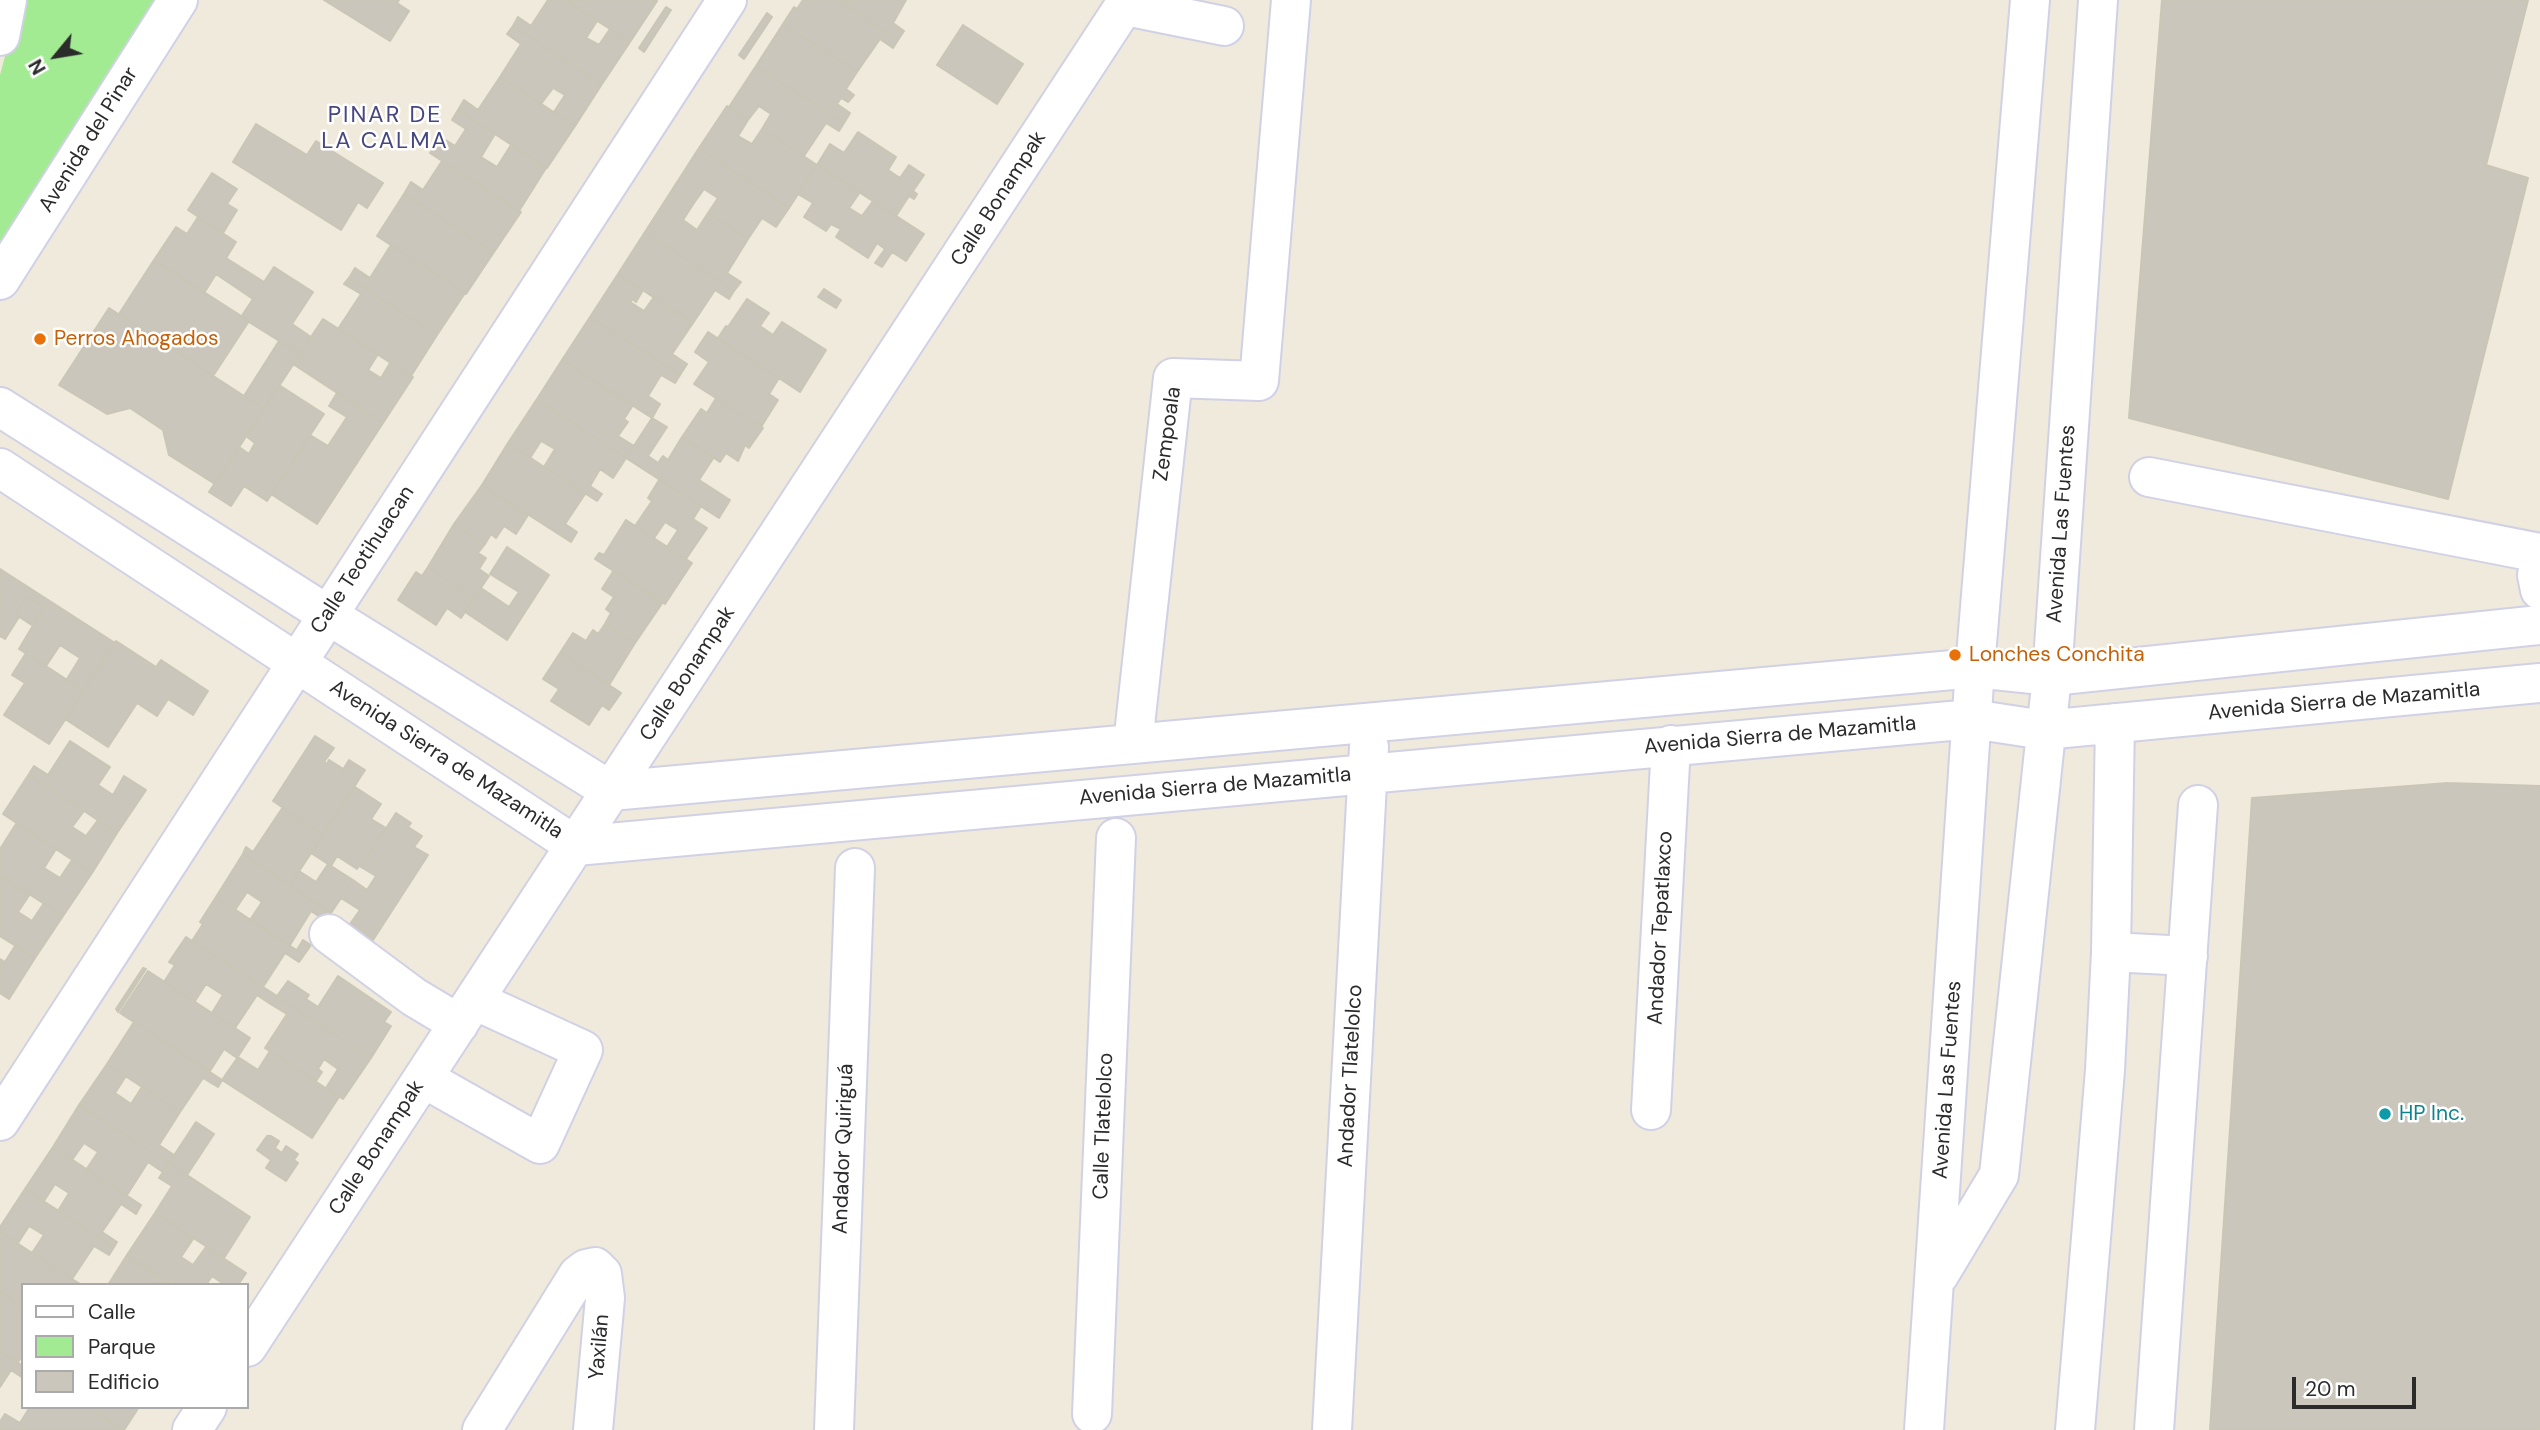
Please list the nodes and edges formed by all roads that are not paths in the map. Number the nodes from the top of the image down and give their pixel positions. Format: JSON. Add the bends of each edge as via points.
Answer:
{"nodes":[{"id":1,"x":7,"y":0,"type":"edge"},
{"id":2,"x":178,"y":0,"type":"edge"},
{"id":3,"x":727,"y":0,"type":"edge"},
{"id":4,"x":1291,"y":0,"type":"edge"},
{"id":5,"x":2030,"y":0,"type":"edge"},
{"id":6,"x":2098,"y":0,"type":"edge"},
{"id":7,"x":1127,"y":3,"type":"edge"},
{"id":8,"x":1224,"y":26,"type":"dead end"},
{"id":9,"x":0,"y":36,"type":"edge"},
{"id":10,"x":0,"y":280,"type":"edge"},
{"id":11,"x":0,"y":407,"type":"edge"},
{"id":12,"x":0,"y":468,"type":"edge"},
{"id":13,"x":2148,"y":477,"type":"dead end"},
{"id":14,"x":2540,"y":553,"type":"edge"},
{"id":15,"x":2540,"y":565,"type":"edge"},
{"id":16,"x":2540,"y":590,"type":"edge"},
{"id":17,"x":328,"y":615,"type":"junction"},
{"id":18,"x":2540,"y":625,"type":"edge"},
{"id":19,"x":297,"y":661,"type":"junction"},
{"id":20,"x":1975,"y":668,"type":"junction"},
{"id":21,"x":2052,"y":676,"type":"junction"},
{"id":22,"x":2540,"y":683,"type":"edge"},
{"id":23,"x":1972,"y":719,"type":"junction"},
{"id":24,"x":1369,"y":723,"type":"junction"},
{"id":25,"x":2115,"y":723,"type":"junction"},
{"id":26,"x":2044,"y":730,"type":"junction"},
{"id":27,"x":1133,"y":744,"type":"junction"},
{"id":28,"x":1671,"y":746,"type":"junction"},
{"id":29,"x":1368,"y":773,"type":"junction"},
{"id":30,"x":611,"y":791,"type":"junction"},
{"id":31,"x":2198,"y":805,"type":"dead end"},
{"id":32,"x":1116,"y":838,"type":"dead end"},
{"id":33,"x":576,"y":846,"type":"junction"},
{"id":34,"x":855,"y":868,"type":"dead end"},
{"id":35,"x":329,"y":934,"type":"dead end"},
{"id":36,"x":2111,"y":952,"type":"junction"},
{"id":37,"x":2188,"y":956,"type":"junction"},
{"id":38,"x":466,"y":1012,"type":"junction"},
{"id":39,"x":424,"y":1078,"type":"junction"},
{"id":40,"x":1651,"y":1110,"type":"dead end"},
{"id":41,"x":0,"y":1121,"type":"edge"},
{"id":42,"x":1935,"y":1281,"type":"junction"},
{"id":43,"x":248,"y":1345,"type":"edge"},
{"id":44,"x":206,"y":1409,"type":"edge"},
{"id":45,"x":1092,"y":1414,"type":"dead end"},
{"id":46,"x":192,"y":1430,"type":"edge"},
{"id":47,"x":482,"y":1430,"type":"edge"},
{"id":48,"x":593,"y":1430,"type":"edge"},
{"id":49,"x":834,"y":1430,"type":"edge"},
{"id":50,"x":1332,"y":1430,"type":"edge"},
{"id":51,"x":1924,"y":1430,"type":"edge"},
{"id":52,"x":2076,"y":1430,"type":"edge"},
{"id":53,"x":2154,"y":1430,"type":"edge"}],
"edges":[{"from":1,"to":9,"type":"street"},
{"from":2,"to":10,"type":"street","name":"Avenida del Pinar"},
{"from":3,"to":17,"type":"street","name":"Calle Teotihuacan"},
{"from":4,"to":27,"type":"street","name":"Zempoala","via":[[1259,381],[1173,378]]},
{"from":5,"to":20,"type":"street","name":"Avenida Las Fuentes"},
{"from":6,"to":21,"type":"street","name":"Avenida Las Fuentes"},
{"from":7,"to":8,"type":"street"},
{"from":7,"to":30,"type":"street","name":"Calle Bonampak"},
{"from":11,"to":17,"type":"street"},
{"from":12,"to":19,"type":"street","name":"Avenida Sierra de Mazamitla"},
{"from":13,"to":14,"type":"street"},
{"from":15,"to":16,"type":"street"},
{"from":17,"to":19,"type":"street","name":"Calle Teotihuacan"},
{"from":17,"to":30,"type":"street"},
{"from":18,"to":21,"type":"street"},
{"from":19,"to":33,"type":"street","name":"Avenida Sierra de Mazamitla"},
{"from":19,"to":41,"type":"street","name":"Calle Teotihuacan"},
{"from":20,"to":21,"type":"street"},
{"from":20,"to":23,"type":"street","name":"Avenida Las Fuentes"},
{"from":20,"to":24,"type":"street"},
{"from":21,"to":26,"type":"street","name":"Avenida Las Fuentes"},
{"from":22,"to":25,"type":"street","name":"Avenida Sierra de Mazamitla"},
{"from":23,"to":26,"type":"street","name":"Avenida Sierra de Mazamitla"},
{"from":23,"to":28,"type":"street","name":"Avenida Sierra de Mazamitla"},
{"from":23,"to":42,"type":"street","name":"Avenida Las Fuentes"},
{"from":24,"to":27,"type":"street"},
{"from":24,"to":29,"type":"street","name":"Andador Tlatelolco"},
{"from":25,"to":26,"type":"street","name":"Avenida Sierra de Mazamitla"},
{"from":25,"to":36,"type":"street"},
{"from":26,"to":42,"type":"street","name":"Avenida Las Fuentes","via":[[1999,1175]]},
{"from":27,"to":30,"type":"street"},
{"from":28,"to":29,"type":"street","name":"Avenida Sierra de Mazamitla"},
{"from":28,"to":40,"type":"street","name":"Andador Tepatlaxco"},
{"from":29,"to":33,"type":"street","name":"Avenida Sierra de Mazamitla"},
{"from":29,"to":50,"type":"street","name":"Andador Tlatelolco"},
{"from":30,"to":33,"type":"street","name":"Calle Bonampak"},
{"from":31,"to":37,"type":"street"},
{"from":32,"to":45,"type":"street","name":"Calle Tlatelolco"},
{"from":33,"to":38,"type":"street","name":"Calle Bonampak"},
{"from":34,"to":49,"type":"street","name":"Andador Quiriguá"},
{"from":35,"to":38,"type":"street","via":[[414,997]]},
{"from":36,"to":37,"type":"street"},
{"from":36,"to":52,"type":"street"},
{"from":37,"to":53,"type":"street"},
{"from":38,"to":39,"type":"street","name":"Calle Bonampak"},
{"from":38,"to":39,"type":"street","via":[[583,1050],[540,1144]]},
{"from":39,"to":43,"type":"street","name":"Calle Bonampak"},
{"from":42,"to":51,"type":"street","name":"Avenida Las Fuentes"},
{"from":44,"to":46,"type":"street"},
{"from":47,"to":48,"type":"street","name":"Yaxilán","via":[[579,1275],[595,1267],[602,1274],[605,1298]]}]}
